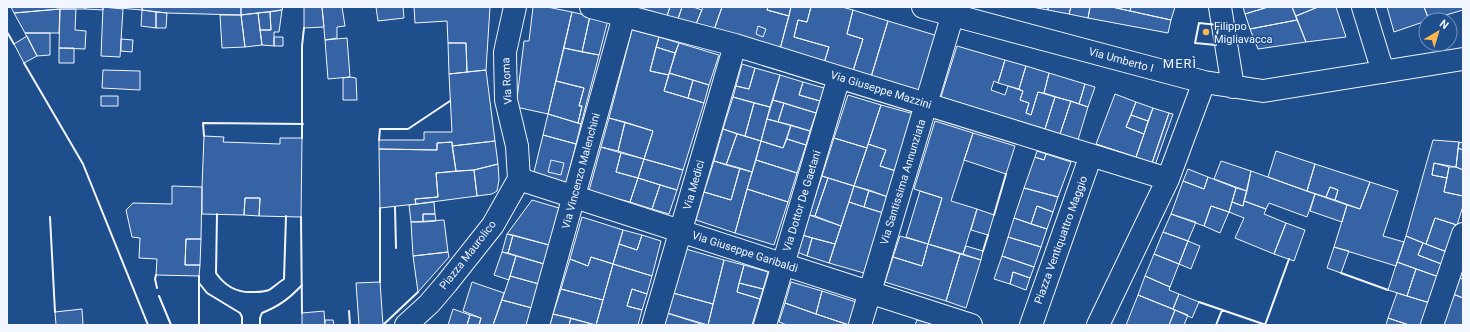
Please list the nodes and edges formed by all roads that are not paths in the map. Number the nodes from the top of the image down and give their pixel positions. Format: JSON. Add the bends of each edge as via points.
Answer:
{"nodes":[{"id":1,"x":515,"y":7,"type":"edge"},
{"id":2,"x":591,"y":7,"type":"edge"},
{"id":3,"x":923,"y":7,"type":"edge"},
{"id":4,"x":1220,"y":7,"type":"edge"},
{"id":5,"x":1363,"y":7,"type":"edge"},
{"id":6,"x":954,"y":11,"type":"edge"},
{"id":7,"x":624,"y":16,"type":"junction"},
{"id":8,"x":735,"y":45,"type":"junction"},
{"id":9,"x":1463,"y":59,"type":"edge"},
{"id":10,"x":1383,"y":72,"type":"junction"},
{"id":11,"x":838,"y":77,"type":"junction"},
{"id":12,"x":1204,"y":82,"type":"junction"},
{"id":13,"x":1233,"y":87,"type":"junction"},
{"id":14,"x":926,"y":104,"type":"junction"},
{"id":15,"x":1091,"y":155,"type":"junction"},
{"id":16,"x":519,"y":179,"type":"junction"},
{"id":17,"x":1168,"y":180,"type":"junction"},
{"id":18,"x":574,"y":197,"type":"junction"},
{"id":19,"x":681,"y":231,"type":"junction"},
{"id":20,"x":1463,"y":234,"type":"edge"},
{"id":21,"x":783,"y":264,"type":"junction"},
{"id":22,"x":870,"y":293,"type":"junction"},
{"id":23,"x":407,"y":325,"type":"edge"},
{"id":24,"x":538,"y":325,"type":"edge"},
{"id":25,"x":653,"y":325,"type":"edge"},
{"id":26,"x":765,"y":325,"type":"edge"},
{"id":27,"x":860,"y":325,"type":"edge"},
{"id":28,"x":971,"y":325,"type":"edge"},
{"id":29,"x":1031,"y":325,"type":"edge"},
{"id":30,"x":1098,"y":325,"type":"edge"},
{"id":31,"x":1432,"y":325,"type":"edge"}],
"edges":[{"from":1,"to":16,"type":"street","name":"Via Roma","via":[[506,52],[506,100],[517,146]]},
{"from":2,"to":7,"type":"street","name":"Via Giuseppe Mazzini"},
{"from":3,"to":6,"type":"street","name":"Via Umberto I"},
{"from":4,"to":13,"type":"street"},
{"from":5,"to":10,"type":"street"},
{"from":6,"to":12,"type":"street","name":"Via Umberto I"},
{"from":6,"to":14,"type":"street","name":"Via Santissima Annunziata"},
{"from":7,"to":8,"type":"street","name":"Via Giuseppe Mazzini"},
{"from":7,"to":18,"type":"street","name":"Via Vincenzo Malenchini"},
{"from":8,"to":11,"type":"street","name":"Via Giuseppe Mazzini"},
{"from":8,"to":19,"type":"street","name":"Via Medici"},
{"from":9,"to":10,"type":"street","name":"Via Umberto I"},
{"from":10,"to":13,"type":"street","name":"Via Umberto I","via":[[1263,91]]},
{"from":11,"to":14,"type":"street","name":"Via Giuseppe Mazzini"},
{"from":11,"to":21,"type":"street","name":"Via Dottor De Gaetani"},
{"from":12,"to":13,"type":"street","name":"Via Umberto I"},
{"from":12,"to":17,"type":"street"},
{"from":14,"to":15,"type":"street","name":"Via Giuseppe Mazzini"},
{"from":14,"to":22,"type":"street","name":"Via Santissima Annunziata"},
{"from":15,"to":17,"type":"street","name":"Via Giuseppe Mazzini"},
{"from":15,"to":29,"type":"street","name":"Piazza Ventiquattro Maggio"},
{"from":16,"to":18,"type":"street","name":"Via Giuseppe Garibaldi"},
{"from":16,"to":23,"type":"street","name":"Piazza Maurolico","via":[[493,225],[429,304]]},
{"from":17,"to":30,"type":"street"},
{"from":18,"to":19,"type":"street","name":"Via Giuseppe Garibaldi"},
{"from":18,"to":24,"type":"street","name":"Via Vincenzo Malenchini"},
{"from":19,"to":21,"type":"street","name":"Via Giuseppe Garibaldi"},
{"from":19,"to":25,"type":"street","name":"Via Medici"},
{"from":20,"to":31,"type":"street"},
{"from":21,"to":22,"type":"street","name":"Via Giuseppe Garibaldi"},
{"from":21,"to":26,"type":"street","name":"Via Dottor De Gaetani"},
{"from":22,"to":27,"type":"street","name":"Via Santissima Annunziata"},
{"from":22,"to":28,"type":"street","name":"Via Giuseppe Garibaldi"}]}
